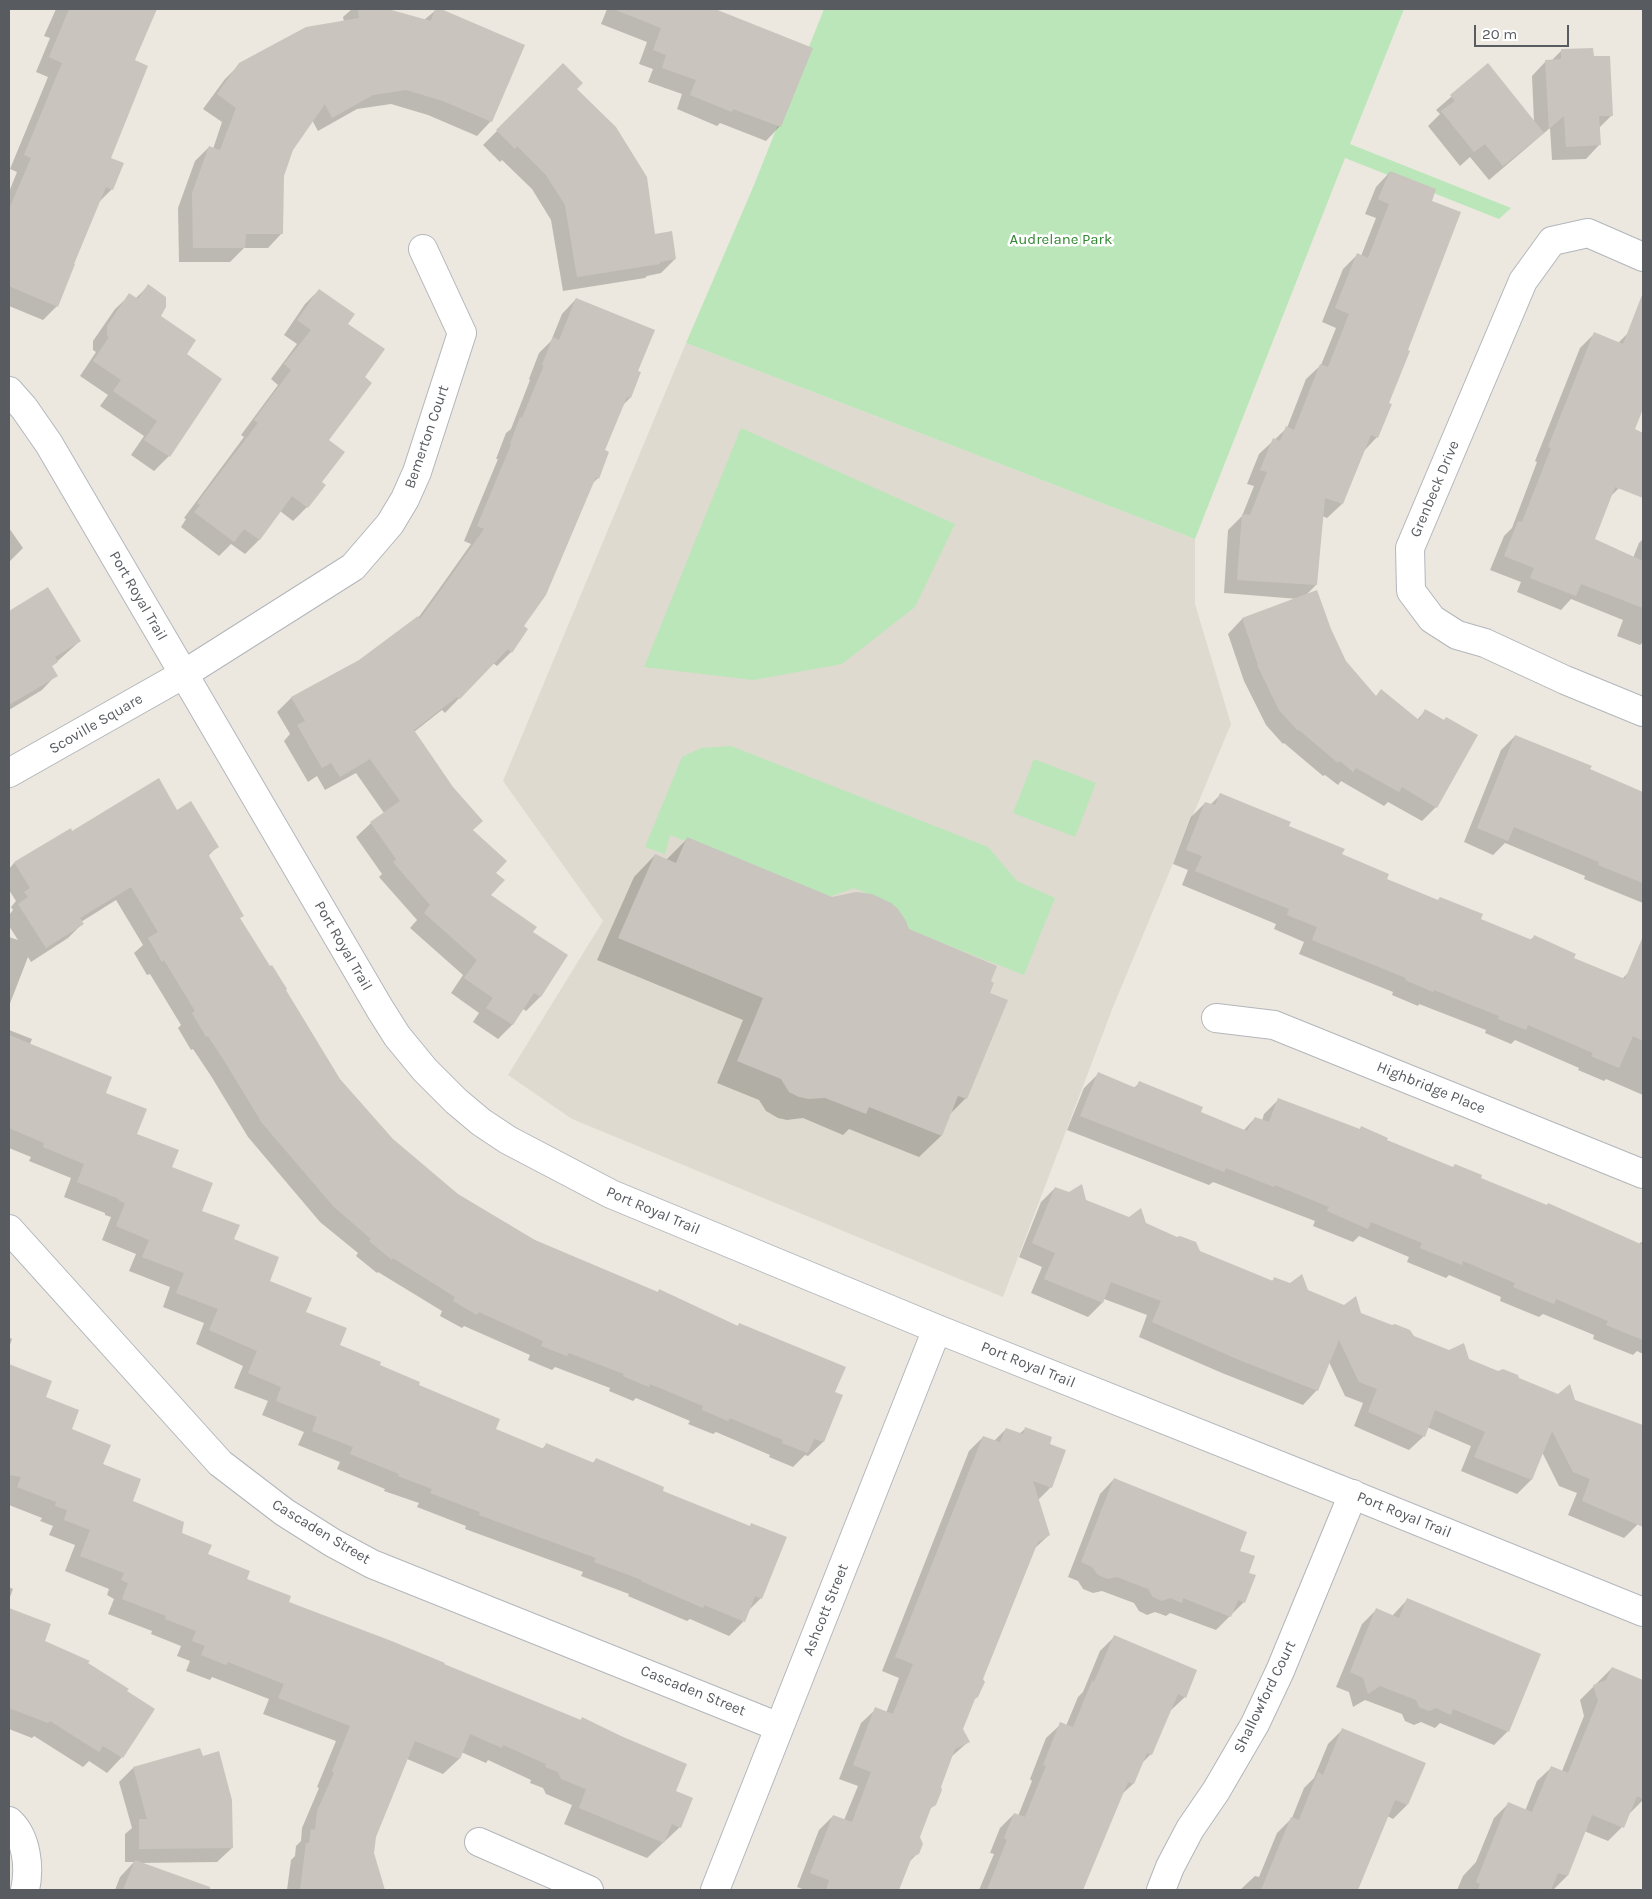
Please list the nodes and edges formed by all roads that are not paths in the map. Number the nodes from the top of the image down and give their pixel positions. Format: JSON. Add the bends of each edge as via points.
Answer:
{"nodes":[{"id":1,"x":423,"y":249,"type":"dead end"},
{"id":2,"x":1643,"y":257,"type":"edge"},
{"id":3,"x":9,"y":391,"type":"edge"},
{"id":4,"x":184,"y":674,"type":"junction"},
{"id":5,"x":1643,"y":712,"type":"edge"},
{"id":6,"x":9,"y":774,"type":"edge"},
{"id":7,"x":1216,"y":1018,"type":"dead end"},
{"id":8,"x":1643,"y":1174,"type":"edge"},
{"id":9,"x":9,"y":1229,"type":"edge"},
{"id":10,"x":937,"y":1329,"type":"junction"},
{"id":11,"x":1353,"y":1494,"type":"junction"},
{"id":12,"x":1643,"y":1612,"type":"edge"},
{"id":13,"x":779,"y":1727,"type":"junction"},
{"id":14,"x":9,"y":1821,"type":"edge"},
{"id":15,"x":480,"y":1842,"type":"dead end"},
{"id":16,"x":25,"y":1890,"type":"edge"},
{"id":17,"x":589,"y":1890,"type":"edge"},
{"id":18,"x":715,"y":1890,"type":"edge"},
{"id":19,"x":1161,"y":1890,"type":"edge"}],
"edges":[{"from":1,"to":4,"type":"street","name":"Bemerton Court","via":[[462,333],[417,472],[405,499],[390,524],[353,567]]},
{"from":2,"to":5,"type":"street","name":"Grenbeck Drive","via":[[1588,233],[1552,241],[1523,281],[1410,548],[1411,591],[1432,620],[1457,635],[1484,643]]},
{"from":3,"to":4,"type":"street","name":"Port Royal Trail","via":[[49,444]]},
{"from":4,"to":6,"type":"street","name":"Scoville Square"},
{"from":4,"to":10,"type":"street","name":"Port Royal Trail","via":[[397,1036],[456,1101],[508,1140],[611,1194]]},
{"from":7,"to":8,"type":"street","name":"Highbridge Place","via":[[1274,1025]]},
{"from":9,"to":13,"type":"street","name":"Cascaden Street","via":[[220,1462],[284,1512],[372,1564]]},
{"from":10,"to":11,"type":"street","name":"Port Royal Trail"},
{"from":10,"to":13,"type":"street","name":"Ashcott Street"},
{"from":11,"to":12,"type":"street","name":"Port Royal Trail"},
{"from":11,"to":19,"type":"street","name":"Shallowford Court","via":[[1255,1724],[1190,1829]]},
{"from":13,"to":18,"type":"street","name":"Ashcott Street"},
{"from":14,"to":16,"type":"street","via":[[16,1827],[28,1864]]},
{"from":15,"to":17,"type":"street"}]}
